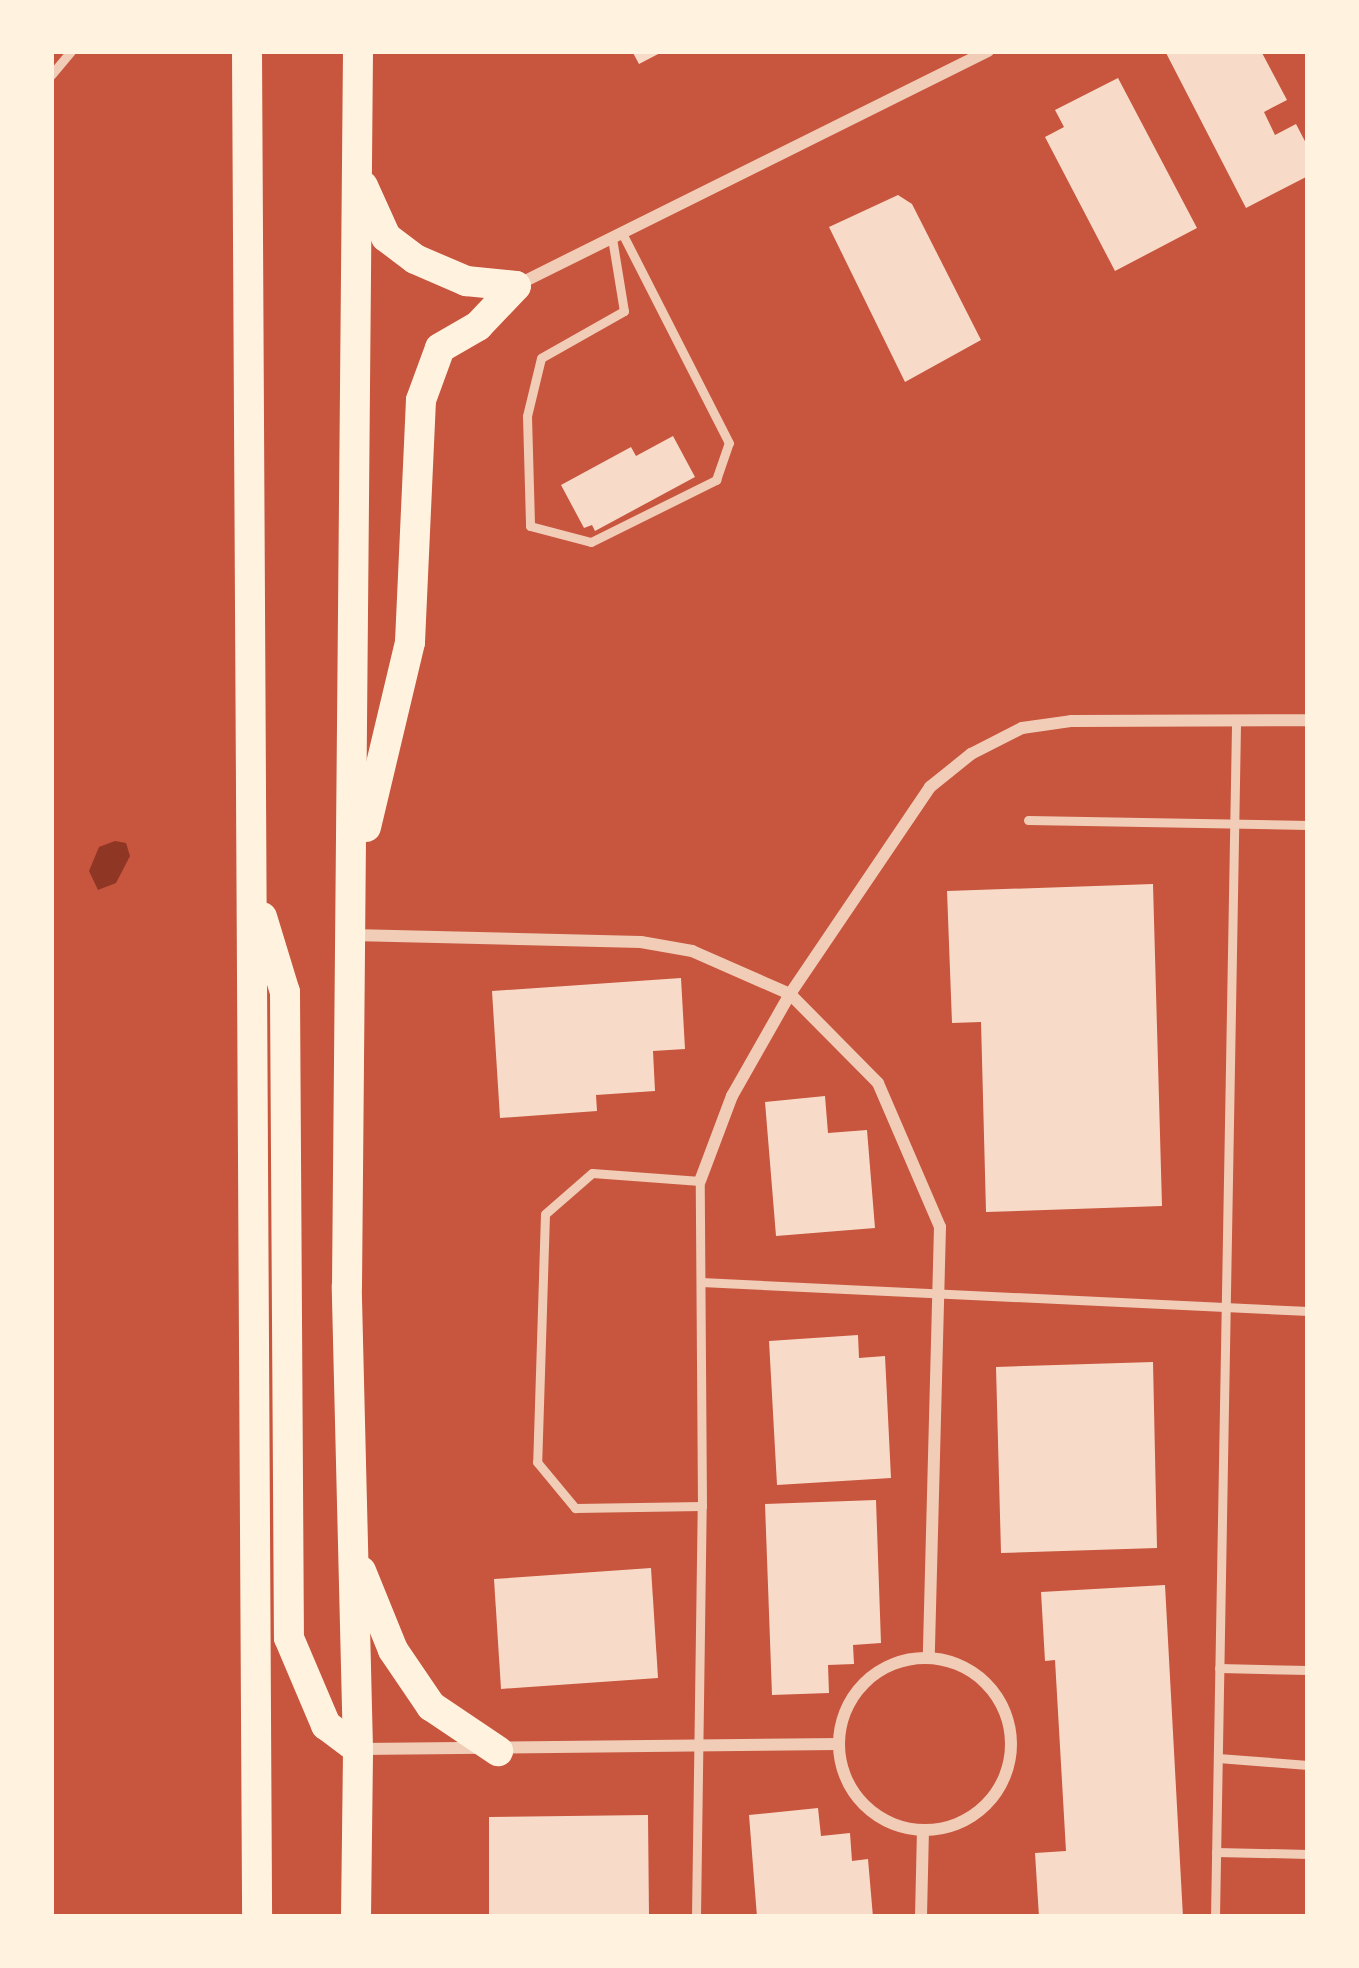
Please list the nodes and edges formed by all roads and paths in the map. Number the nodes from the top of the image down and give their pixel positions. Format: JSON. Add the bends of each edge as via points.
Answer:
{"nodes":[{"id":1,"x":71,"y":51,"type":"edge"},
{"id":2,"x":247,"y":51,"type":"edge"},
{"id":3,"x":358,"y":51,"type":"edge"},
{"id":4,"x":382,"y":51,"type":"edge"},
{"id":5,"x":988,"y":51,"type":"edge"},
{"id":6,"x":51,"y":75,"type":"edge"},
{"id":7,"x":358,"y":161,"type":"junction"},
{"id":8,"x":617,"y":236,"type":"junction"},
{"id":9,"x":516,"y":286,"type":"junction"},
{"id":10,"x":1236,"y":720,"type":"junction"},
{"id":11,"x":1308,"y":720,"type":"edge"},
{"id":12,"x":1028,"y":820,"type":"dead end"},
{"id":13,"x":1234,"y":824,"type":"junction"},
{"id":14,"x":1308,"y":825,"type":"edge"},
{"id":15,"x":354,"y":880,"type":"junction"},
{"id":16,"x":251,"y":883,"type":"junction"},
{"id":17,"x":352,"y":935,"type":"junction"},
{"id":18,"x":790,"y":994,"type":"junction"},
{"id":19,"x":700,"y":1181,"type":"junction"},
{"id":20,"x":701,"y":1282,"type":"junction"},
{"id":21,"x":938,"y":1296,"type":"junction"},
{"id":22,"x":1226,"y":1307,"type":"junction"},
{"id":23,"x":1308,"y":1311,"type":"edge"},
{"id":24,"x":702,"y":1506,"type":"junction"},
{"id":25,"x":353,"y":1553,"type":"junction"},
{"id":26,"x":929,"y":1658,"type":"junction"},
{"id":27,"x":1219,"y":1668,"type":"junction"},
{"id":28,"x":1308,"y":1670,"type":"edge"},
{"id":29,"x":838,"y":1744,"type":"junction"},
{"id":30,"x":699,"y":1746,"type":"junction"},
{"id":31,"x":358,"y":1749,"type":"junction"},
{"id":32,"x":498,"y":1751,"type":"junction"},
{"id":33,"x":1218,"y":1758,"type":"junction"},
{"id":34,"x":1308,"y":1765,"type":"edge"},
{"id":35,"x":923,"y":1830,"type":"junction"},
{"id":36,"x":1216,"y":1852,"type":"junction"},
{"id":37,"x":1308,"y":1854,"type":"edge"},
{"id":38,"x":257,"y":1917,"type":"edge"},
{"id":39,"x":356,"y":1917,"type":"edge"},
{"id":40,"x":696,"y":1917,"type":"edge"},
{"id":41,"x":921,"y":1917,"type":"edge"},
{"id":42,"x":1215,"y":1917,"type":"edge"}],
"edges":[{"from":1,"to":6,"type":"lane"},
{"from":2,"to":16,"type":"main road"},
{"from":3,"to":7,"type":"main road"},
{"from":4,"to":7,"type":"main road"},
{"from":5,"to":8,"type":"street"},
{"from":7,"to":9,"type":"main road","via":[[386,237],[466,281]]},
{"from":7,"to":15,"type":"main road"},
{"from":8,"to":8,"type":"lane","via":[[624,310],[542,358],[527,416],[530,526],[591,542],[716,480],[729,443]]},
{"from":8,"to":9,"type":"street"},
{"from":9,"to":15,"type":"main road","via":[[478,326],[440,348],[421,400],[410,642]]},
{"from":10,"to":11,"type":"street"},
{"from":10,"to":13,"type":"lane"},
{"from":10,"to":18,"type":"street","via":[[1071,721],[1022,728],[971,754],[930,787]]},
{"from":12,"to":13,"type":"lane"},
{"from":13,"to":14,"type":"lane"},
{"from":13,"to":22,"type":"lane"},
{"from":15,"to":17,"type":"main road"},
{"from":16,"to":31,"type":"main road","via":[[285,992],[289,1638],[326,1725]]},
{"from":16,"to":38,"type":"main road"},
{"from":17,"to":18,"type":"street","via":[[641,942],[727,962]]},
{"from":17,"to":25,"type":"main road"},
{"from":18,"to":19,"type":"street","via":[[732,1096]]},
{"from":18,"to":21,"type":"street","via":[[878,1083],[940,1227]]},
{"from":19,"to":20,"type":"lane"},
{"from":19,"to":24,"type":"lane","via":[[592,1173],[544,1214],[537,1462],[574,1508]]},
{"from":20,"to":21,"type":"lane"},
{"from":20,"to":24,"type":"lane"},
{"from":21,"to":22,"type":"lane"},
{"from":21,"to":26,"type":"street"},
{"from":22,"to":23,"type":"lane"},
{"from":22,"to":27,"type":"lane"},
{"from":24,"to":30,"type":"lane"},
{"from":25,"to":31,"type":"main road"},
{"from":25,"to":32,"type":"main road","via":[[393,1650],[431,1706]]},
{"from":26,"to":29,"type":"street","via":[[877,1673],[856,1693]]},
{"from":26,"to":35,"type":"street","via":[[982,1678],[1011,1728],[1011,1756],[985,1807],[961,1823]]},
{"from":27,"to":28,"type":"lane"},
{"from":27,"to":33,"type":"lane"},
{"from":29,"to":30,"type":"street"},
{"from":29,"to":35,"type":"street","via":[[857,1798],[878,1817]]},
{"from":30,"to":32,"type":"street"},
{"from":30,"to":40,"type":"lane"},
{"from":31,"to":32,"type":"street"},
{"from":31,"to":39,"type":"main road"},
{"from":33,"to":34,"type":"lane"},
{"from":33,"to":36,"type":"lane"},
{"from":35,"to":41,"type":"street"},
{"from":36,"to":37,"type":"lane"},
{"from":36,"to":42,"type":"lane"}]}
